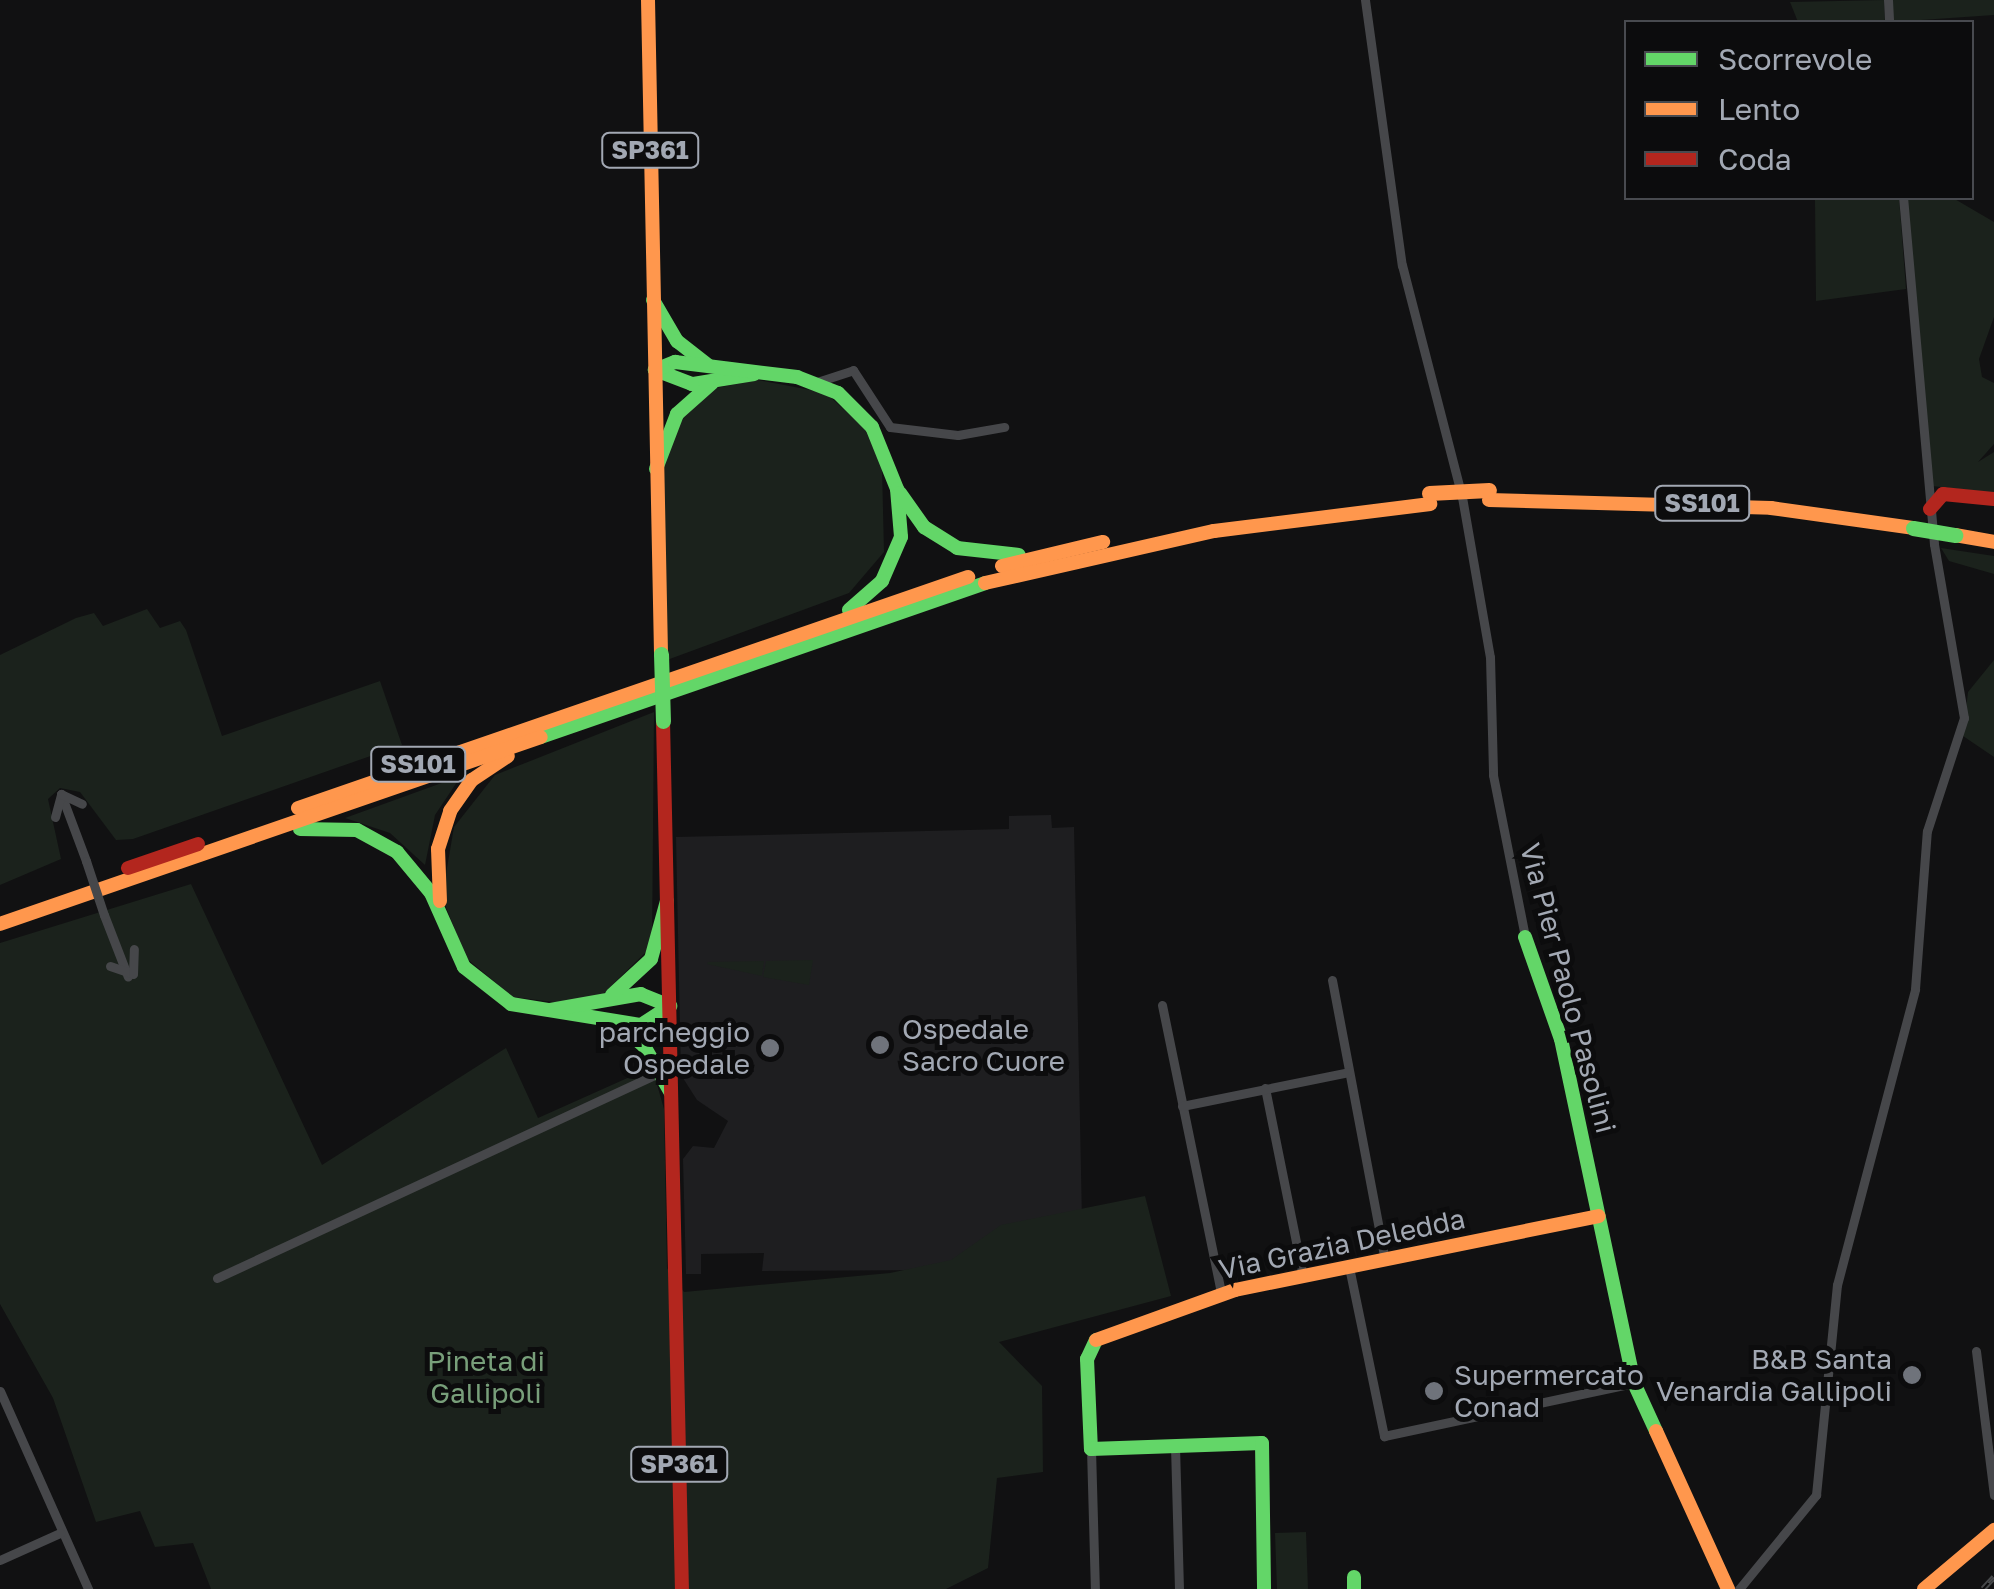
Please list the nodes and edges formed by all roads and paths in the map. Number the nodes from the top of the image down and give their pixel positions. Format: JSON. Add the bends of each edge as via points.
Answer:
{"nodes":[{"id":1,"x":648,"y":0,"type":"edge"},
{"id":2,"x":1365,"y":0,"type":"edge"},
{"id":3,"x":1903,"y":200,"type":"edge"},
{"id":4,"x":653,"y":300,"type":"junction"},
{"id":5,"x":708,"y":366,"type":"junction"},
{"id":6,"x":655,"y":370,"type":"junction"},
{"id":7,"x":754,"y":374,"type":"junction"},
{"id":8,"x":817,"y":382,"type":"junction"},
{"id":9,"x":712,"y":383,"type":"junction"},
{"id":10,"x":1004,"y":427,"type":"dead end"},
{"id":11,"x":656,"y":469,"type":"junction"},
{"id":12,"x":897,"y":489,"type":"junction"},
{"id":13,"x":1430,"y":499,"type":"junction"},
{"id":14,"x":1994,"y":500,"type":"edge"},
{"id":15,"x":1930,"y":509,"type":"junction"},
{"id":16,"x":1955,"y":530,"type":"junction"},
{"id":17,"x":1994,"y":532,"type":"edge"},
{"id":18,"x":1994,"y":542,"type":"edge"},
{"id":19,"x":1054,"y":551,"type":"junction"},
{"id":20,"x":836,"y":619,"type":"junction"},
{"id":21,"x":624,"y":707,"type":"junction"},
{"id":22,"x":62,"y":794,"type":"junction"},
{"id":23,"x":82,"y":804,"type":"dead end"},
{"id":24,"x":55,"y":817,"type":"dead end"},
{"id":25,"x":160,"y":870,"type":"junction"},
{"id":26,"x":667,"y":900,"type":"junction"},
{"id":27,"x":0,"y":913,"type":"edge"},
{"id":28,"x":0,"y":924,"type":"edge"},
{"id":29,"x":1526,"y":937,"type":"joint"},
{"id":30,"x":134,"y":949,"type":"dead end"},
{"id":31,"x":456,"y":954,"type":"junction"},
{"id":32,"x":110,"y":966,"type":"dead end"},
{"id":33,"x":128,"y":976,"type":"junction"},
{"id":34,"x":1332,"y":980,"type":"dead end"},
{"id":35,"x":590,"y":1004,"type":"junction"},
{"id":36,"x":1162,"y":1005,"type":"dead end"},
{"id":37,"x":670,"y":1006,"type":"junction"},
{"id":38,"x":550,"y":1010,"type":"junction"},
{"id":39,"x":610,"y":1020,"type":"junction"},
{"id":40,"x":660,"y":1072,"type":"junction"},
{"id":41,"x":1349,"y":1072,"type":"junction"},
{"id":42,"x":1266,"y":1088,"type":"junction"},
{"id":43,"x":671,"y":1093,"type":"junction"},
{"id":44,"x":1182,"y":1106,"type":"junction"},
{"id":45,"x":1599,"y":1216,"type":"junction"},
{"id":46,"x":1385,"y":1260,"type":"junction"},
{"id":47,"x":1349,"y":1267,"type":"junction"},
{"id":48,"x":1303,"y":1276,"type":"junction"},
{"id":49,"x":216,"y":1278,"type":"dead end"},
{"id":50,"x":1221,"y":1293,"type":"junction"},
{"id":51,"x":1976,"y":1351,"type":"dead end"},
{"id":52,"x":1634,"y":1383,"type":"junction"},
{"id":53,"x":0,"y":1391,"type":"edge"},
{"id":54,"x":1175,"y":1446,"type":"junction"},
{"id":55,"x":1091,"y":1450,"type":"junction"},
{"id":56,"x":1994,"y":1495,"type":"edge"},
{"id":57,"x":1994,"y":1530,"type":"edge"},
{"id":58,"x":60,"y":1533,"type":"junction"},
{"id":59,"x":0,"y":1560,"type":"edge"},
{"id":60,"x":88,"y":1589,"type":"edge"},
{"id":61,"x":682,"y":1589,"type":"edge"},
{"id":62,"x":1095,"y":1589,"type":"edge"},
{"id":63,"x":1179,"y":1589,"type":"edge"},
{"id":64,"x":1264,"y":1589,"type":"edge"},
{"id":65,"x":1728,"y":1589,"type":"edge"},
{"id":66,"x":1739,"y":1589,"type":"edge"},
{"id":67,"x":1924,"y":1589,"type":"edge"}],
"edges":[{"from":1,"to":4,"type":"main road","number":"SP361"},
{"from":2,"to":29,"type":"street","name":"Via Pier Paolo Pasolini","via":[[1402,264],[1462,497],[1490,657],[1493,775]]},
{"from":3,"to":15,"type":"street"},
{"from":4,"to":5,"type":"main road","via":[[676,341]]},
{"from":4,"to":6,"type":"main road","number":"SP361"},
{"from":5,"to":6,"type":"main road"},
{"from":5,"to":7,"type":"main road"},
{"from":6,"to":9,"type":"main road"},
{"from":6,"to":11,"type":"main road","number":"SP361"},
{"from":7,"to":8,"type":"main road"},
{"from":7,"to":9,"type":"main road"},
{"from":8,"to":10,"type":"street","via":[[853,370],[890,427],[958,435]]},
{"from":8,"to":12,"type":"main road","via":[[872,427]]},
{"from":9,"to":11,"type":"main road","via":[[678,414]]},
{"from":11,"to":26,"type":"main road","number":"SP361","bridge":true},
{"from":12,"to":19,"type":"main road","via":[[924,527],[957,548],[994,556]]},
{"from":12,"to":20,"type":"main road","via":[[895,558]]},
{"from":13,"to":16,"type":"main road","number":"SS101","via":[[1489,495],[1752,506]]},
{"from":13,"to":19,"type":"main road","number":"SS101"},
{"from":13,"to":21,"type":"main road","number":"SS101","via":[[1214,530],[1052,566]]},
{"from":14,"to":15,"type":"main road","via":[[1944,494]]},
{"from":15,"to":66,"type":"street","via":[[1964,718],[1927,831],[1916,989],[1836,1285],[1816,1496]]},
{"from":16,"to":17,"type":"main road","number":"SS101"},
{"from":16,"to":18,"type":"main road","number":"SS101"},
{"from":19,"to":20,"type":"main road","number":"SS101"},
{"from":20,"to":27,"type":"main road","number":"SS101"},
{"from":21,"to":25,"type":"main road","number":"SS101"},
{"from":21,"to":31,"type":"main road","via":[[498,760],[460,794],[436,866]]},
{"from":22,"to":23,"type":"street"},
{"from":22,"to":24,"type":"street"},
{"from":22,"to":33,"type":"street","bridge":true},
{"from":25,"to":28,"type":"main road","number":"SS101"},
{"from":25,"to":31,"type":"main road","via":[[295,830],[357,830],[420,875]]},
{"from":26,"to":35,"type":"main road","via":[[651,959]]},
{"from":26,"to":37,"type":"main road","number":"SP361"},
{"from":29,"to":45,"type":"main road","name":"Via Pier Paolo Pasolini","via":[[1562,1039]]},
{"from":30,"to":33,"type":"street"},
{"from":31,"to":38,"type":"main road","via":[[500,999]]},
{"from":32,"to":33,"type":"street"},
{"from":34,"to":41,"type":"street"},
{"from":35,"to":37,"type":"main road","via":[[648,994]]},
{"from":35,"to":38,"type":"main road"},
{"from":36,"to":44,"type":"street"},
{"from":37,"to":39,"type":"main road","via":[[650,1024]]},
{"from":37,"to":43,"type":"main road","number":"SP361"},
{"from":38,"to":39,"type":"main road"},
{"from":39,"to":40,"type":"main road"},
{"from":40,"to":43,"type":"main road"},
{"from":40,"to":49,"type":"street"},
{"from":41,"to":42,"type":"street"},
{"from":41,"to":46,"type":"street"},
{"from":42,"to":44,"type":"street"},
{"from":42,"to":48,"type":"street"},
{"from":43,"to":61,"type":"main road","number":"SP361"},
{"from":44,"to":50,"type":"street"},
{"from":45,"to":46,"type":"main road","name":"Via Grazia Deledda"},
{"from":45,"to":52,"type":"main road","name":"Via Pier Paolo Pasolini"},
{"from":46,"to":47,"type":"main road","name":"Via Grazia Deledda"},
{"from":47,"to":48,"type":"main road","name":"Via Grazia Deledda"},
{"from":47,"to":52,"type":"street","via":[[1384,1436]]},
{"from":48,"to":50,"type":"main road","name":"Via Grazia Deledda"},
{"from":50,"to":55,"type":"main road","name":"Via Grazia Deledda","via":[[1098,1335],[1087,1359]]},
{"from":51,"to":56,"type":"street"},
{"from":52,"to":65,"type":"main road","name":"Via Pier Paolo Pasolini"},
{"from":53,"to":58,"type":"street"},
{"from":54,"to":55,"type":"main road"},
{"from":54,"to":63,"type":"street"},
{"from":54,"to":64,"type":"main road","via":[[1262,1443]]},
{"from":55,"to":62,"type":"street"},
{"from":57,"to":67,"type":"main road"},
{"from":58,"to":59,"type":"street"},
{"from":58,"to":60,"type":"street"}]}
